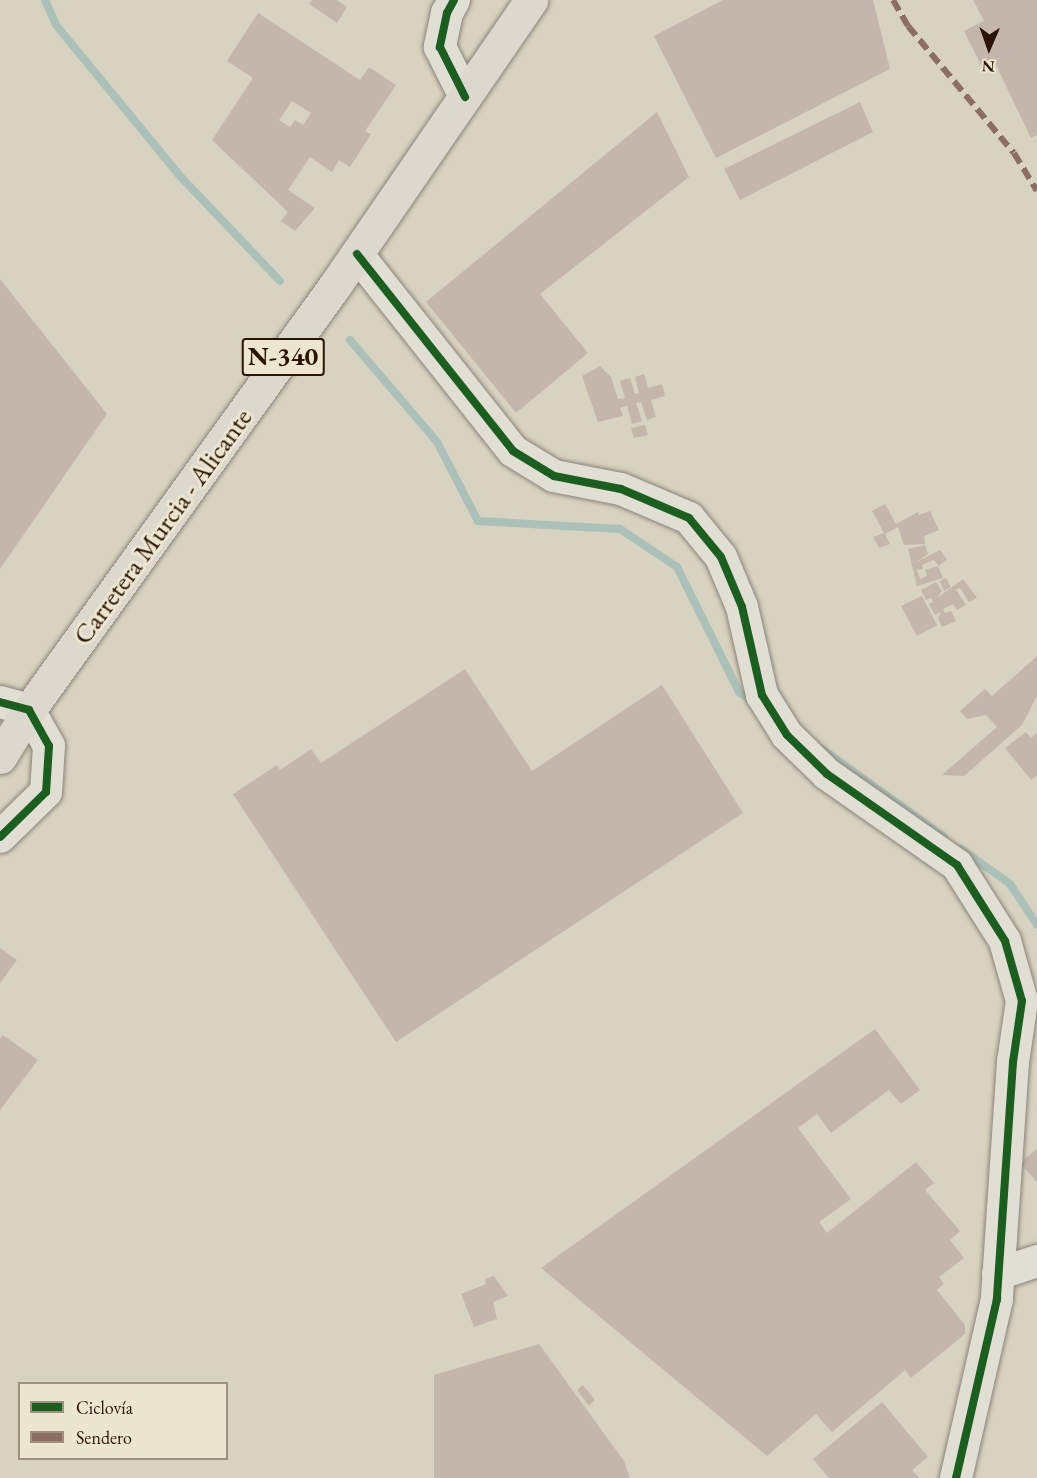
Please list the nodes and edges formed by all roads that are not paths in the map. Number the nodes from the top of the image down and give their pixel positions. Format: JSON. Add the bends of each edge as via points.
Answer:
{"nodes":[{"id":1,"x":454,"y":0,"type":"edge"},
{"id":2,"x":531,"y":0,"type":"edge"},
{"id":3,"x":465,"y":97,"type":"junction"},
{"id":4,"x":357,"y":254,"type":"junction"},
{"id":5,"x":15,"y":706,"type":"edge"},
{"id":6,"x":0,"y":756,"type":"edge"},
{"id":7,"x":0,"y":837,"type":"edge"},
{"id":8,"x":1037,"y":1261,"type":"edge"},
{"id":9,"x":999,"y":1274,"type":"junction"},
{"id":10,"x":956,"y":1478,"type":"edge"}],
"edges":[{"from":1,"to":3,"type":"street","via":[[440,47]]},
{"from":2,"to":3,"type":"highway","name":"Carretera Murcia - Alicante","number":"N-340"},
{"from":3,"to":4,"type":"highway","name":"Carretera Murcia - Alicante","number":"N-340"},
{"from":4,"to":5,"type":"highway","name":"Carretera Murcia - Alicante","number":"N-340"},
{"from":4,"to":9,"type":"street","via":[[513,452],[554,476],[621,489],[689,519],[721,557],[742,607],[762,694],[787,735],[827,774],[957,865],[1005,941],[1022,1001],[1013,1062]]},
{"from":5,"to":6,"type":"highway","name":"Carretera Murcia - Alicante","number":"N-340"},
{"from":5,"to":7,"type":"street","via":[[49,746],[46,792]]},
{"from":8,"to":9,"type":"street"},
{"from":9,"to":10,"type":"street","via":[[997,1299]]}]}
